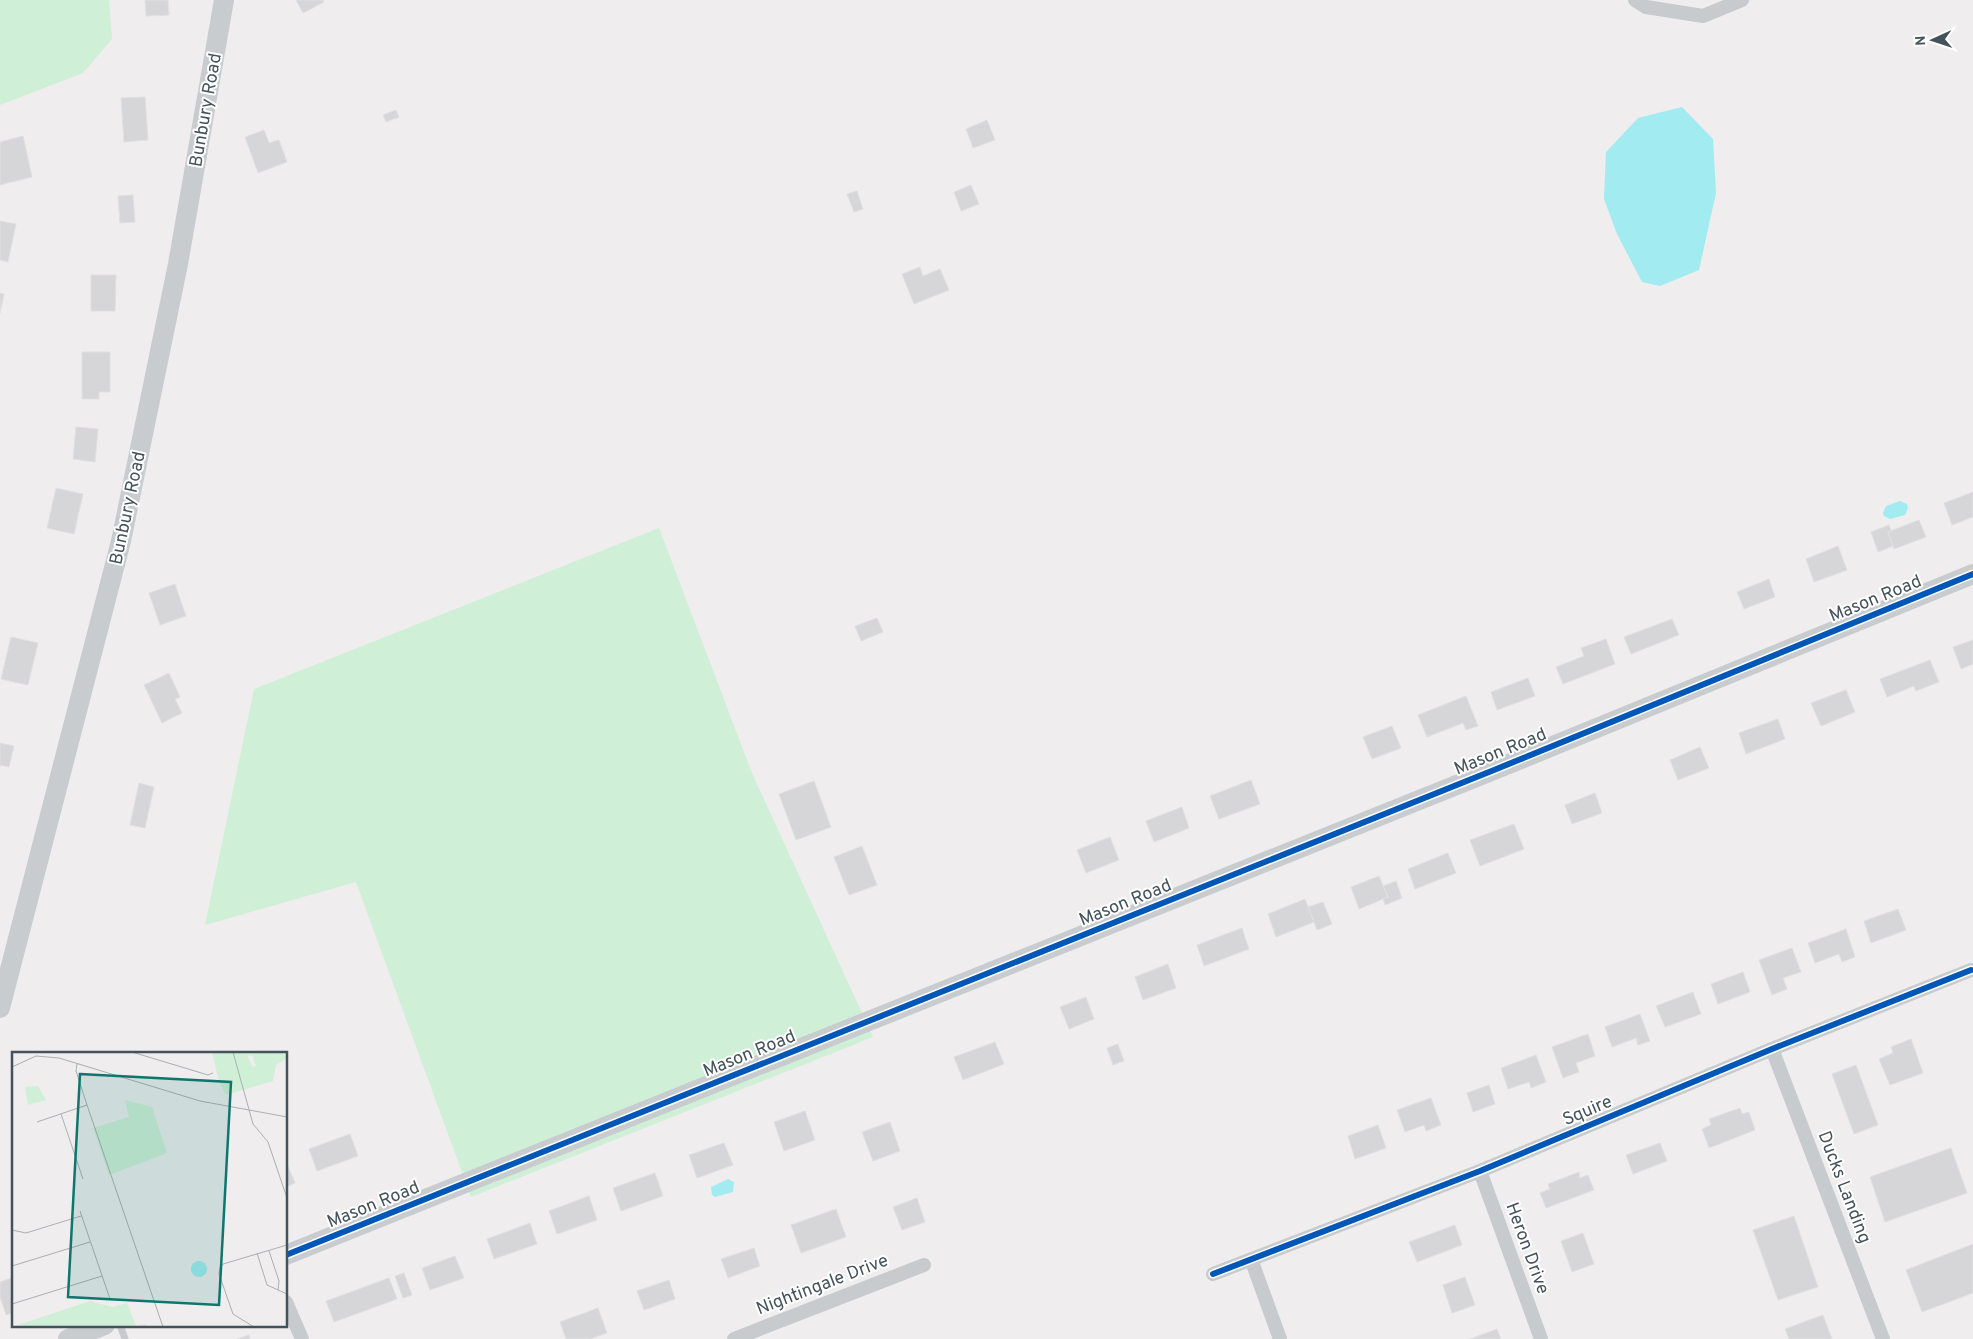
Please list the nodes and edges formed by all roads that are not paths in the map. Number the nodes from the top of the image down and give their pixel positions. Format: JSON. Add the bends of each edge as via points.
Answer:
{"nodes":[{"id":1,"x":224,"y":0,"type":"edge"},
{"id":2,"x":1635,"y":0,"type":"edge"},
{"id":3,"x":1742,"y":0,"type":"edge"},
{"id":4,"x":1973,"y":574,"type":"edge"},
{"id":5,"x":1971,"y":970,"type":"dead end"},
{"id":6,"x":0,"y":1008,"type":"edge"},
{"id":7,"x":1772,"y":1049,"type":"junction"},
{"id":8,"x":1480,"y":1171,"type":"junction"},
{"id":9,"x":288,"y":1254,"type":"edge"},
{"id":10,"x":1251,"y":1259,"type":"junction"},
{"id":11,"x":924,"y":1265,"type":"dead end"},
{"id":12,"x":1213,"y":1274,"type":"dead end"},
{"id":13,"x":288,"y":1307,"type":"edge"},
{"id":14,"x":101,"y":1326,"type":"edge"},
{"id":15,"x":120,"y":1326,"type":"edge"},
{"id":16,"x":68,"y":1339,"type":"edge"},
{"id":17,"x":125,"y":1339,"type":"edge"},
{"id":18,"x":302,"y":1339,"type":"edge"},
{"id":19,"x":734,"y":1339,"type":"edge"},
{"id":20,"x":1280,"y":1339,"type":"edge"},
{"id":21,"x":1541,"y":1339,"type":"edge"},
{"id":22,"x":1883,"y":1339,"type":"edge"}],
"edges":[{"from":1,"to":6,"type":"street","name":"Bunbury Road","via":[[178,264],[121,541]]},
{"from":2,"to":3,"type":"street","via":[[1646,7],[1703,16]]},
{"from":4,"to":9,"type":"street","name":"Mason Road","via":[[1485,774]]},
{"from":5,"to":7,"type":"street","name":"Squire"},
{"from":7,"to":8,"type":"street","name":"Squire"},
{"from":7,"to":22,"type":"street","name":"Ducks Landing"},
{"from":8,"to":10,"type":"street","name":"Squire"},
{"from":8,"to":21,"type":"street","name":"Heron Drive"},
{"from":10,"to":12,"type":"street","name":"Squire"},
{"from":10,"to":20,"type":"street"},
{"from":11,"to":19,"type":"street","name":"Nightingale Drive"},
{"from":13,"to":18,"type":"street"},
{"from":14,"to":16,"type":"street"},
{"from":15,"to":17,"type":"lane"}]}
